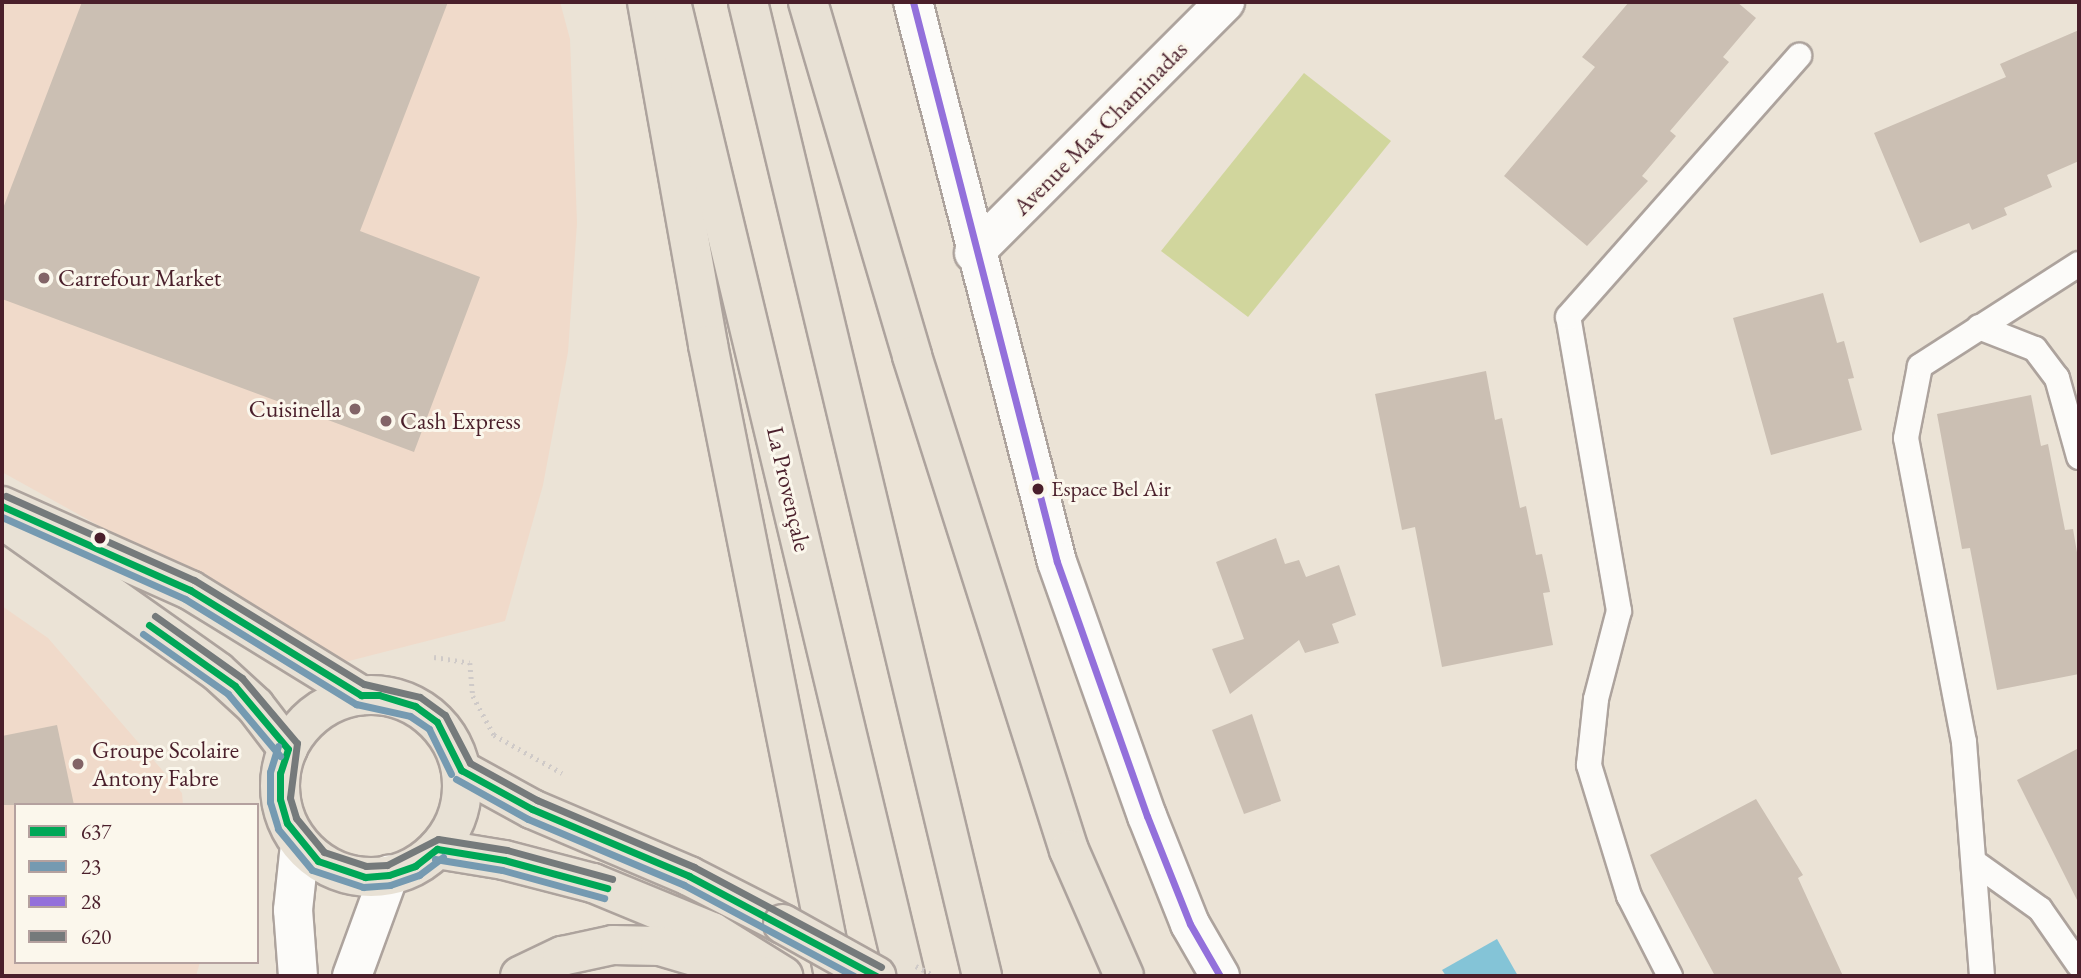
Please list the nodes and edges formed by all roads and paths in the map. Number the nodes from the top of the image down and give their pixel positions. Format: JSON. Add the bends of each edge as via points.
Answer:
{"nodes":[{"id":1,"x":647,"y":2,"type":"edge"},
{"id":2,"x":671,"y":2,"type":"edge"},
{"id":3,"x":748,"y":2,"type":"edge"},
{"id":4,"x":808,"y":2,"type":"edge"},
{"id":5,"x":913,"y":2,"type":"edge"},
{"id":6,"x":1225,"y":2,"type":"edge"},
{"id":7,"x":1799,"y":56,"type":"dead end"},
{"id":8,"x":974,"y":253,"type":"junction"},
{"id":9,"x":2079,"y":264,"type":"edge"},
{"id":10,"x":1979,"y":327,"type":"junction"},
{"id":11,"x":2079,"y":457,"type":"edge"},
{"id":12,"x":2,"y":506,"type":"edge"},
{"id":13,"x":2,"y":518,"type":"edge"},
{"id":14,"x":434,"y":657,"type":"dead end"},
{"id":15,"x":360,"y":695,"type":"junction"},
{"id":16,"x":288,"y":749,"type":"junction"},
{"id":17,"x":461,"y":770,"type":"junction"},
{"id":18,"x":572,"y":779,"type":"dead end"},
{"id":19,"x":300,"y":845,"type":"junction"},
{"id":20,"x":437,"y":849,"type":"junction"},
{"id":21,"x":1974,"y":862,"type":"junction"},
{"id":22,"x":389,"y":875,"type":"junction"},
{"id":23,"x":2079,"y":965,"type":"edge"},
{"id":24,"x":298,"y":976,"type":"edge"},
{"id":25,"x":352,"y":976,"type":"edge"},
{"id":26,"x":520,"y":976,"type":"edge"},
{"id":27,"x":762,"y":976,"type":"edge"},
{"id":28,"x":783,"y":976,"type":"edge"},
{"id":29,"x":834,"y":976,"type":"edge"},
{"id":30,"x":876,"y":976,"type":"edge"},
{"id":31,"x":905,"y":976,"type":"edge"},
{"id":32,"x":982,"y":976,"type":"edge"},
{"id":33,"x":1124,"y":976,"type":"edge"},
{"id":34,"x":1220,"y":976,"type":"edge"},
{"id":35,"x":1670,"y":976,"type":"edge"},
{"id":36,"x":1982,"y":976,"type":"edge"}],
"edges":[{"from":1,"to":29,"type":"main road","via":[[708,345]]},
{"from":2,"to":31,"type":"main road","name":"La Provençale"},
{"from":3,"to":32,"type":"main road"},
{"from":4,"to":33,"type":"main road","via":[[912,356],[1065,837]]},
{"from":5,"to":8,"type":"street"},
{"from":6,"to":8,"type":"street","name":"Avenue Max Chaminadas"},
{"from":7,"to":35,"type":"lane","via":[[1568,317],[1619,611],[1596,699],[1589,765],[1629,896]]},
{"from":8,"to":34,"type":"street","via":[[1070,599],[1190,925]]},
{"from":9,"to":10,"type":"lane"},
{"from":10,"to":11,"type":"lane","via":[[2035,349],[2057,378]]},
{"from":10,"to":21,"type":"lane","via":[[1920,366],[1906,438],[1964,742]]},
{"from":12,"to":15,"type":"main road","via":[[190,590]]},
{"from":13,"to":16,"type":"main road","via":[[218,672],[255,706]]},
{"from":14,"to":18,"type":"path","via":[[470,663],[473,696],[494,734]]},
{"from":15,"to":16,"type":"main road","via":[[322,710],[305,723]]},
{"from":15,"to":17,"type":"main road","via":[[379,695],[415,706],[437,722]]},
{"from":16,"to":19,"type":"main road","via":[[280,799]]},
{"from":17,"to":20,"type":"main road","via":[[461,799],[453,826]]},
{"from":17,"to":30,"type":"main road","bridge":true,"via":[[532,809],[689,876]]},
{"from":19,"to":22,"type":"main road","via":[[341,872]]},
{"from":19,"to":24,"type":"street","via":[[293,910]]},
{"from":20,"to":22,"type":"main road","via":[[415,866]]},
{"from":20,"to":28,"type":"main road","via":[[505,860],[593,883],[712,932]]},
{"from":21,"to":23,"type":"lane","via":[[2040,909]]},
{"from":21,"to":36,"type":"lane"},
{"from":22,"to":25,"type":"street"},
{"from":26,"to":27,"type":"main road","via":[[562,956],[613,945],[660,946]]}]}
